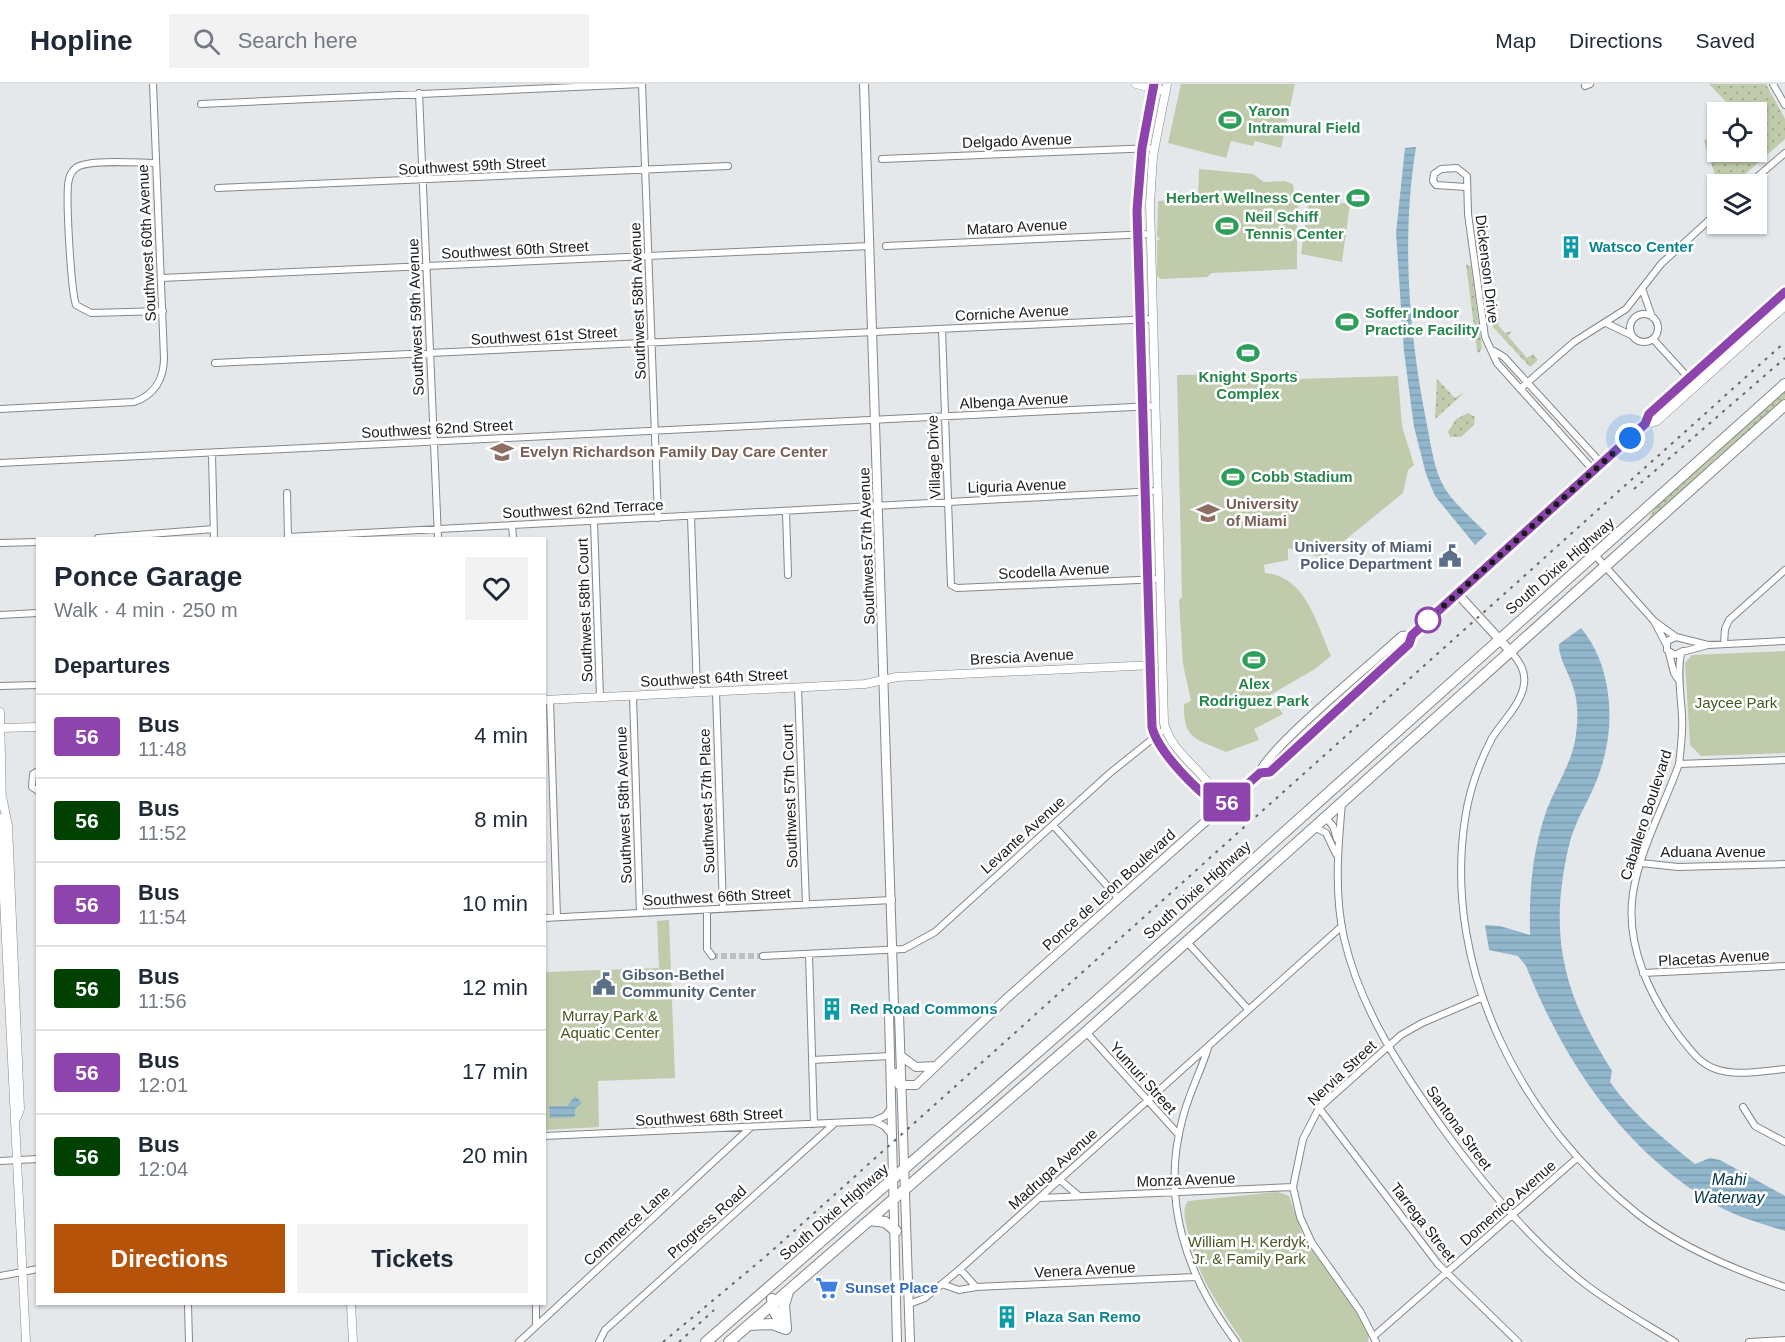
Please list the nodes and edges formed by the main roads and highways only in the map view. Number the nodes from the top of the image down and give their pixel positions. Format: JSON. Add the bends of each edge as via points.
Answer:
{"nodes":[{"id":1,"x":864,"y":84,"type":"edge"},
{"id":2,"x":1785,"y":384,"type":"edge"},
{"id":3,"x":1785,"y":405,"type":"edge"},
{"id":4,"x":1500,"y":640,"type":"junction"},
{"id":5,"x":1511,"y":652,"type":"junction"},
{"id":6,"x":1330,"y":792,"type":"junction"},
{"id":7,"x":1325,"y":817,"type":"junction"},
{"id":8,"x":1292,"y":826,"type":"junction"},
{"id":9,"x":1195,"y":912,"type":"junction"},
{"id":10,"x":1187,"y":942,"type":"junction"},
{"id":11,"x":1157,"y":947,"type":"junction"},
{"id":12,"x":1095,"y":1002,"type":"junction"},
{"id":13,"x":894,"y":1007,"type":"junction"},
{"id":14,"x":1086,"y":1032,"type":"junction"},
{"id":15,"x":1054,"y":1039,"type":"junction"},
{"id":16,"x":890,"y":1041,"type":"junction"},
{"id":17,"x":901,"y":1056,"type":"junction"},
{"id":18,"x":937,"y":1066,"type":"junction"},
{"id":19,"x":902,"y":1087,"type":"junction"},
{"id":20,"x":904,"y":1170,"type":"junction"},
{"id":21,"x":895,"y":1178,"type":"junction"},
{"id":22,"x":905,"y":1189,"type":"junction"},
{"id":23,"x":895,"y":1198,"type":"junction"},
{"id":24,"x":870,"y":1220,"type":"junction"},
{"id":25,"x":896,"y":1231,"type":"junction"},
{"id":26,"x":784,"y":1275,"type":"junction"},
{"id":27,"x":896,"y":1277,"type":"junction"},
{"id":28,"x":788,"y":1292,"type":"junction"},
{"id":29,"x":909,"y":1304,"type":"junction"},
{"id":30,"x":773,"y":1305,"type":"junction"},
{"id":31,"x":896,"y":1318,"type":"junction"},
{"id":32,"x":749,"y":1325,"type":"junction"},
{"id":33,"x":786,"y":1329,"type":"junction"},
{"id":34,"x":706,"y":1342,"type":"edge"},
{"id":35,"x":729,"y":1342,"type":"edge"},
{"id":36,"x":897,"y":1342,"type":"edge"},
{"id":37,"x":910,"y":1342,"type":"edge"}],
"edges":[{"from":1,"to":13,"type":"main road","name":"Southwest 57th Avenue"},
{"from":2,"to":4,"type":"highway","name":"South Dixie Highway"},
{"from":3,"to":5,"type":"highway","name":"South Dixie Highway"},
{"from":4,"to":5,"type":"main road"},
{"from":4,"to":6,"type":"highway","name":"South Dixie Highway"},
{"from":4,"to":18,"type":"main road","name":"Ponce de Leon Boulevard","via":[[1457,593],[1412,635],[1409,644],[1270,772],[1260,773],[1006,999]]},
{"from":5,"to":7,"type":"highway","name":"South Dixie Highway"},
{"from":6,"to":7,"type":"highway"},
{"from":6,"to":8,"type":"highway","name":"South Dixie Highway"},
{"from":7,"to":8,"type":"highway"},
{"from":7,"to":10,"type":"highway","name":"South Dixie Highway"},
{"from":8,"to":9,"type":"highway","name":"South Dixie Highway"},
{"from":9,"to":10,"type":"highway"},
{"from":9,"to":11,"type":"highway","name":"South Dixie Highway"},
{"from":10,"to":11,"type":"highway"},
{"from":10,"to":14,"type":"highway","name":"South Dixie Highway"},
{"from":11,"to":12,"type":"highway","name":"South Dixie Highway"},
{"from":12,"to":14,"type":"highway"},
{"from":12,"to":15,"type":"highway","name":"South Dixie Highway"},
{"from":13,"to":16,"type":"main road","name":"Southwest 57th Avenue","via":[[889,1014]]},
{"from":13,"to":17,"type":"main road","name":"Southwest 57th Avenue","via":[[899,1014]]},
{"from":14,"to":15,"type":"highway"},
{"from":14,"to":22,"type":"highway","name":"South Dixie Highway"},
{"from":15,"to":20,"type":"highway","name":"South Dixie Highway"},
{"from":16,"to":19,"type":"main road","via":[[895,1050],[896,1081]]},
{"from":16,"to":21,"type":"main road","name":"Southwest 57th Avenue"},
{"from":17,"to":18,"type":"main road","via":[[913,1066]]},
{"from":17,"to":19,"type":"main road","name":"Southwest 57th Avenue"},
{"from":18,"to":19,"type":"main road","name":"Ponce de Leon Boulevard","via":[[916,1085]]},
{"from":19,"to":20,"type":"main road","name":"Southwest 57th Avenue"},
{"from":20,"to":21,"type":"highway","name":"South Dixie Highway"},
{"from":20,"to":22,"type":"main road","name":"Southwest 57th Avenue"},
{"from":21,"to":23,"type":"main road","name":"Southwest 57th Avenue"},
{"from":21,"to":26,"type":"highway","name":"South Dixie Highway"},
{"from":22,"to":23,"type":"highway","name":"South Dixie Highway"},
{"from":22,"to":29,"type":"main road","name":"Southwest 57th Avenue"},
{"from":23,"to":24,"type":"highway","name":"South Dixie Highway"},
{"from":23,"to":25,"type":"main road","name":"Southwest 57th Avenue"},
{"from":24,"to":25,"type":"highway","via":[[885,1222]]},
{"from":24,"to":28,"type":"highway","name":"South Dixie Highway"},
{"from":25,"to":27,"type":"main road"},
{"from":26,"to":30,"type":"highway","via":[[772,1296]]},
{"from":26,"to":34,"type":"highway","name":"South Dixie Highway"},
{"from":27,"to":29,"type":"main road"},
{"from":27,"to":31,"type":"main road"},
{"from":28,"to":30,"type":"highway","name":"South Dixie Highway"},
{"from":28,"to":33,"type":"highway","via":[[784,1305]]},
{"from":29,"to":31,"type":"main road"},
{"from":29,"to":37,"type":"main road","name":"Southwest 57th Avenue"},
{"from":30,"to":32,"type":"highway","name":"South Dixie Highway"},
{"from":30,"to":33,"type":"highway"},
{"from":31,"to":36,"type":"main road"},
{"from":32,"to":33,"type":"highway","via":[[772,1324]]},
{"from":32,"to":35,"type":"highway","name":"South Dixie Highway"}]}
